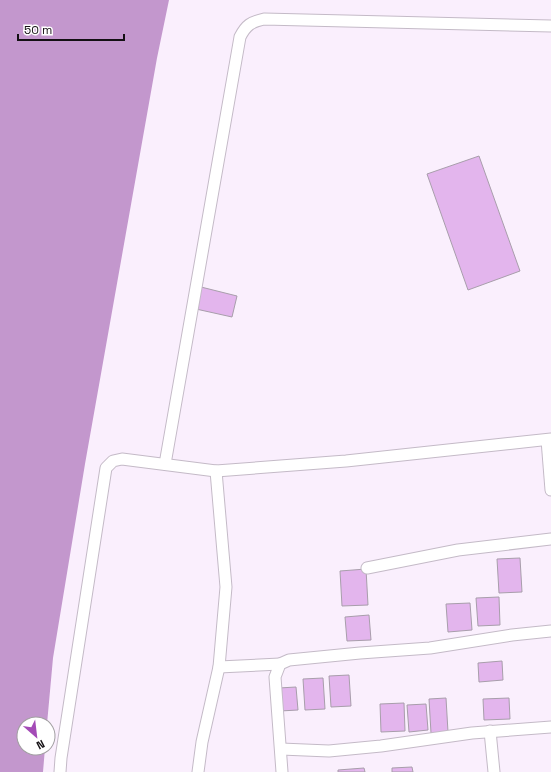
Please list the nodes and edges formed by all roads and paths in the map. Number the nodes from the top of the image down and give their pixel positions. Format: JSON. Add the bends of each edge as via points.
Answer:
{"nodes":[{"id":1,"x":551,"y":26,"type":"edge"},
{"id":2,"x":549,"y":440,"type":"edge"},
{"id":3,"x":165,"y":464,"type":"junction"},
{"id":4,"x":216,"y":471,"type":"junction"},
{"id":5,"x":551,"y":490,"type":"edge"},
{"id":6,"x":551,"y":539,"type":"edge"},
{"id":7,"x":367,"y":568,"type":"dead end"},
{"id":8,"x":551,"y":631,"type":"edge"},
{"id":9,"x":280,"y":664,"type":"junction"},
{"id":10,"x":219,"y":667,"type":"junction"},
{"id":11,"x":551,"y":727,"type":"edge"},
{"id":12,"x":490,"y":731,"type":"junction"},
{"id":13,"x":281,"y":749,"type":"junction"},
{"id":14,"x":60,"y":772,"type":"edge"},
{"id":15,"x":198,"y":772,"type":"edge"},
{"id":16,"x":282,"y":772,"type":"edge"},
{"id":17,"x":494,"y":772,"type":"edge"}],
"edges":[{"from":1,"to":3,"type":"street","via":[[264,19],[245,28],[240,37]]},
{"from":2,"to":4,"type":"street","via":[[346,461]]},
{"from":2,"to":5,"type":"street"},
{"from":3,"to":4,"type":"street"},
{"from":3,"to":14,"type":"street","via":[[122,459],[113,461],[106,468]]},
{"from":4,"to":10,"type":"street","via":[[226,587]]},
{"from":6,"to":7,"type":"street","via":[[458,550]]},
{"from":8,"to":9,"type":"street","via":[[430,648],[289,660]]},
{"from":9,"to":10,"type":"street"},
{"from":9,"to":13,"type":"street","via":[[275,676]]},
{"from":10,"to":15,"type":"street"},
{"from":11,"to":12,"type":"street"},
{"from":12,"to":13,"type":"street","via":[[328,751]]},
{"from":12,"to":17,"type":"street"},
{"from":13,"to":16,"type":"street"}]}
